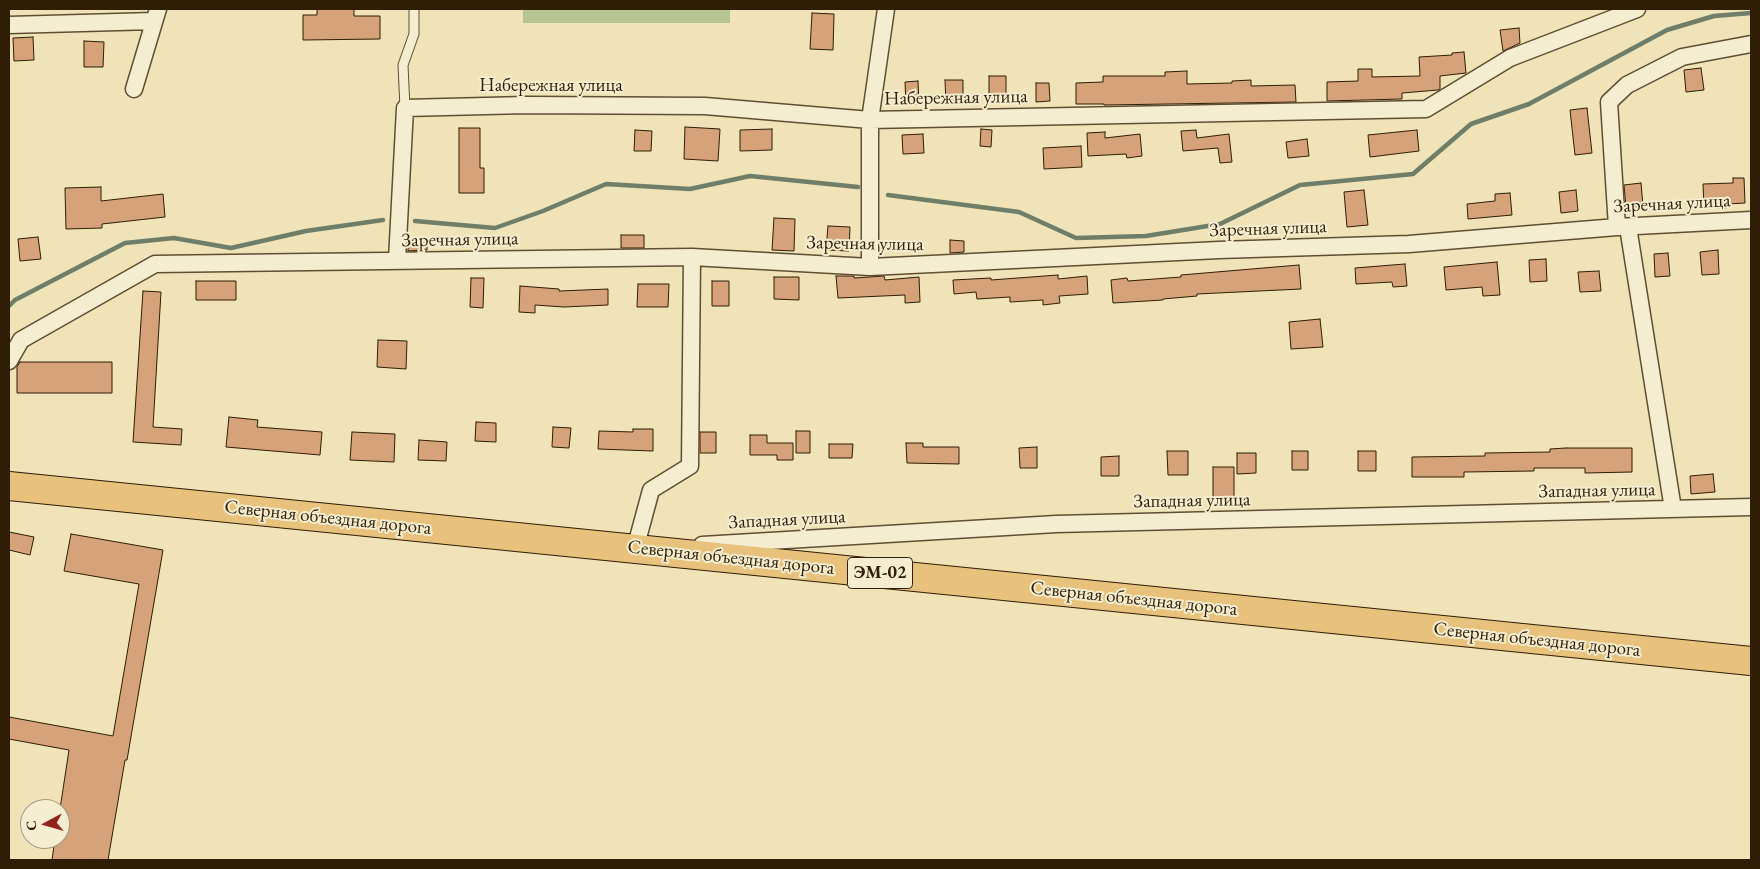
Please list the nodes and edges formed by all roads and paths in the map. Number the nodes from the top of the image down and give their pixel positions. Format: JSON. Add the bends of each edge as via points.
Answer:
{"nodes":[{"id":1,"x":414,"y":9,"type":"edge"},
{"id":2,"x":886,"y":9,"type":"edge"},
{"id":3,"x":1636,"y":9,"type":"edge"},
{"id":4,"x":156,"y":15,"type":"edge"},
{"id":5,"x":9,"y":26,"type":"edge"},
{"id":6,"x":1751,"y":44,"type":"edge"},
{"id":7,"x":134,"y":89,"type":"dead end"},
{"id":8,"x":404,"y":108,"type":"junction"},
{"id":9,"x":870,"y":120,"type":"junction"},
{"id":10,"x":1751,"y":220,"type":"edge"},
{"id":11,"x":1623,"y":227,"type":"junction"},
{"id":12,"x":692,"y":257,"type":"junction"},
{"id":13,"x":397,"y":260,"type":"junction"},
{"id":14,"x":870,"y":268,"type":"junction"},
{"id":15,"x":9,"y":360,"type":"edge"},
{"id":16,"x":9,"y":486,"type":"edge"},
{"id":17,"x":1751,"y":507,"type":"edge"},
{"id":18,"x":1673,"y":509,"type":"junction"},
{"id":19,"x":635,"y":549,"type":"junction"},
{"id":20,"x":1751,"y":661,"type":"edge"}],
"edges":[{"from":1,"to":8,"type":"lane","via":[[414,34],[403,65]]},
{"from":2,"to":9,"type":"street"},
{"from":3,"to":9,"type":"street","name":"Набережная улица","via":[[1510,58],[1426,109]]},
{"from":4,"to":5,"type":"street"},
{"from":4,"to":7,"type":"street"},
{"from":6,"to":11,"type":"street","via":[[1682,57],[1627,85],[1610,102]]},
{"from":8,"to":9,"type":"street","name":"Набережная улица","via":[[705,106]]},
{"from":8,"to":13,"type":"street"},
{"from":9,"to":14,"type":"street"},
{"from":10,"to":11,"type":"street","name":"Заречная улица"},
{"from":11,"to":14,"type":"street","name":"Заречная улица","via":[[1409,244]]},
{"from":11,"to":18,"type":"street"},
{"from":12,"to":13,"type":"street","name":"Заречная улица"},
{"from":12,"to":14,"type":"street","name":"Заречная улица"},
{"from":12,"to":19,"type":"street","via":[[690,466],[651,490]]},
{"from":13,"to":15,"type":"street","name":"Заречная улица","via":[[155,264],[21,340]]},
{"from":16,"to":19,"type":"highway","name":"Северная объездная дорога","number":"ЭМ-02"},
{"from":17,"to":18,"type":"street","name":"Западная улица"},
{"from":18,"to":19,"type":"street","name":"Западная улица","via":[[1056,524]]},
{"from":19,"to":20,"type":"highway","name":"Северная объездная дорога","number":"ЭМ-02"}]}
